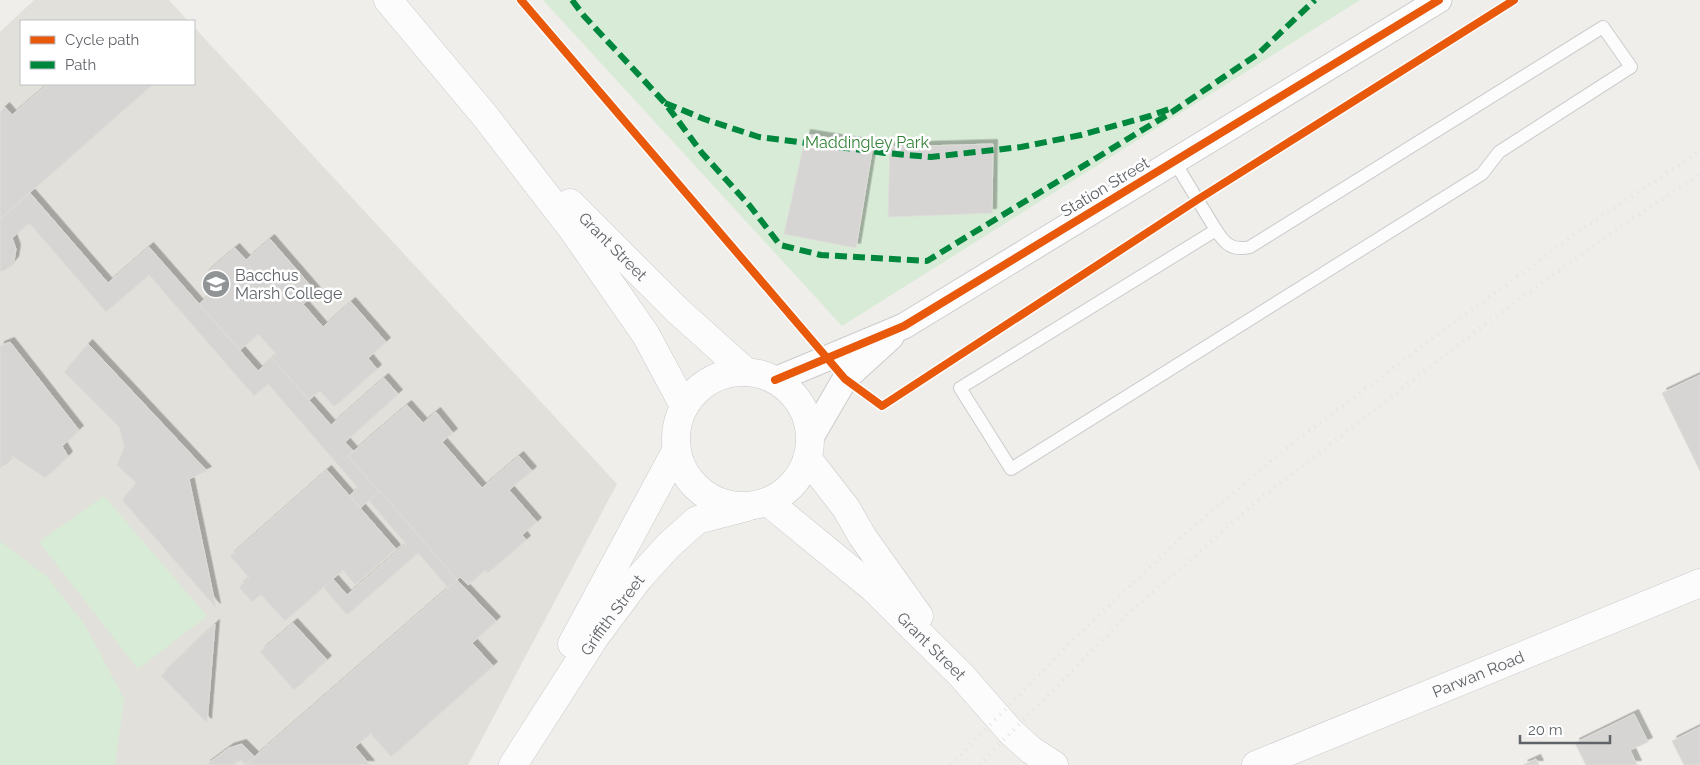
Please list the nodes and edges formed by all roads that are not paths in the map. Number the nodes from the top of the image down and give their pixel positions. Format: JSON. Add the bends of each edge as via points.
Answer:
{"nodes":[{"id":1,"x":388,"y":0,"type":"edge"},
{"id":2,"x":1439,"y":0,"type":"edge"},
{"id":3,"x":485,"y":116,"type":"junction"},
{"id":4,"x":1174,"y":162,"type":"junction"},
{"id":5,"x":1216,"y":230,"type":"junction"},
{"id":6,"x":904,"y":326,"type":"junction"},
{"id":7,"x":746,"y":372,"type":"junction"},
{"id":8,"x":775,"y":380,"type":"junction"},
{"id":9,"x":684,"y":406,"type":"junction"},
{"id":10,"x":809,"y":448,"type":"junction"},
{"id":11,"x":676,"y":451,"type":"junction"},
{"id":12,"x":758,"y":504,"type":"junction"},
{"id":13,"x":1700,"y":583,"type":"edge"},
{"id":14,"x":961,"y":675,"type":"junction"},
{"id":15,"x":504,"y":765,"type":"edge"},
{"id":16,"x":513,"y":765,"type":"edge"},
{"id":17,"x":1054,"y":765,"type":"edge"},
{"id":18,"x":1256,"y":765,"type":"edge"}],
"edges":[{"from":1,"to":3,"type":"main road","name":"Grant Street"},
{"from":2,"to":4,"type":"street","name":"Station Street"},
{"from":3,"to":7,"type":"main road","name":"Grant Street","via":[[677,310]]},
{"from":3,"to":9,"type":"main road","name":"Grant Street","via":[[573,230],[646,335]]},
{"from":4,"to":5,"type":"lane"},
{"from":4,"to":6,"type":"street","name":"Station Street"},
{"from":5,"to":5,"type":"lane","via":[[960,388],[1011,469],[1482,174],[1499,152],[1631,68],[1603,28],[1250,247],[1230,246]]},
{"from":6,"to":8,"type":"street","name":"Station Street"},
{"from":6,"to":10,"type":"street","name":"Station Street","via":[[845,379]]},
{"from":7,"to":8,"type":"main road"},
{"from":7,"to":9,"type":"main road","via":[[728,373],[706,382]]},
{"from":8,"to":10,"type":"main road","via":[[793,394],[806,414]]},
{"from":9,"to":11,"type":"main road","via":[[675,431]]},
{"from":10,"to":12,"type":"main road","via":[[797,480],[781,495]]},
{"from":10,"to":14,"type":"main road","name":"Grant Street","via":[[862,536]]},
{"from":11,"to":12,"type":"main road","via":[[684,473],[708,497],[727,505]]},
{"from":11,"to":15,"type":"main road","name":"Griffith Street"},
{"from":12,"to":14,"type":"main road","name":"Grant Street","via":[[873,588]]},
{"from":12,"to":16,"type":"main road","name":"Griffith Street","via":[[697,520],[668,546],[639,578],[595,637]]},
{"from":13,"to":18,"type":"main road","name":"Parwan Road"},
{"from":14,"to":17,"type":"main road","via":[[1011,732]]}]}
